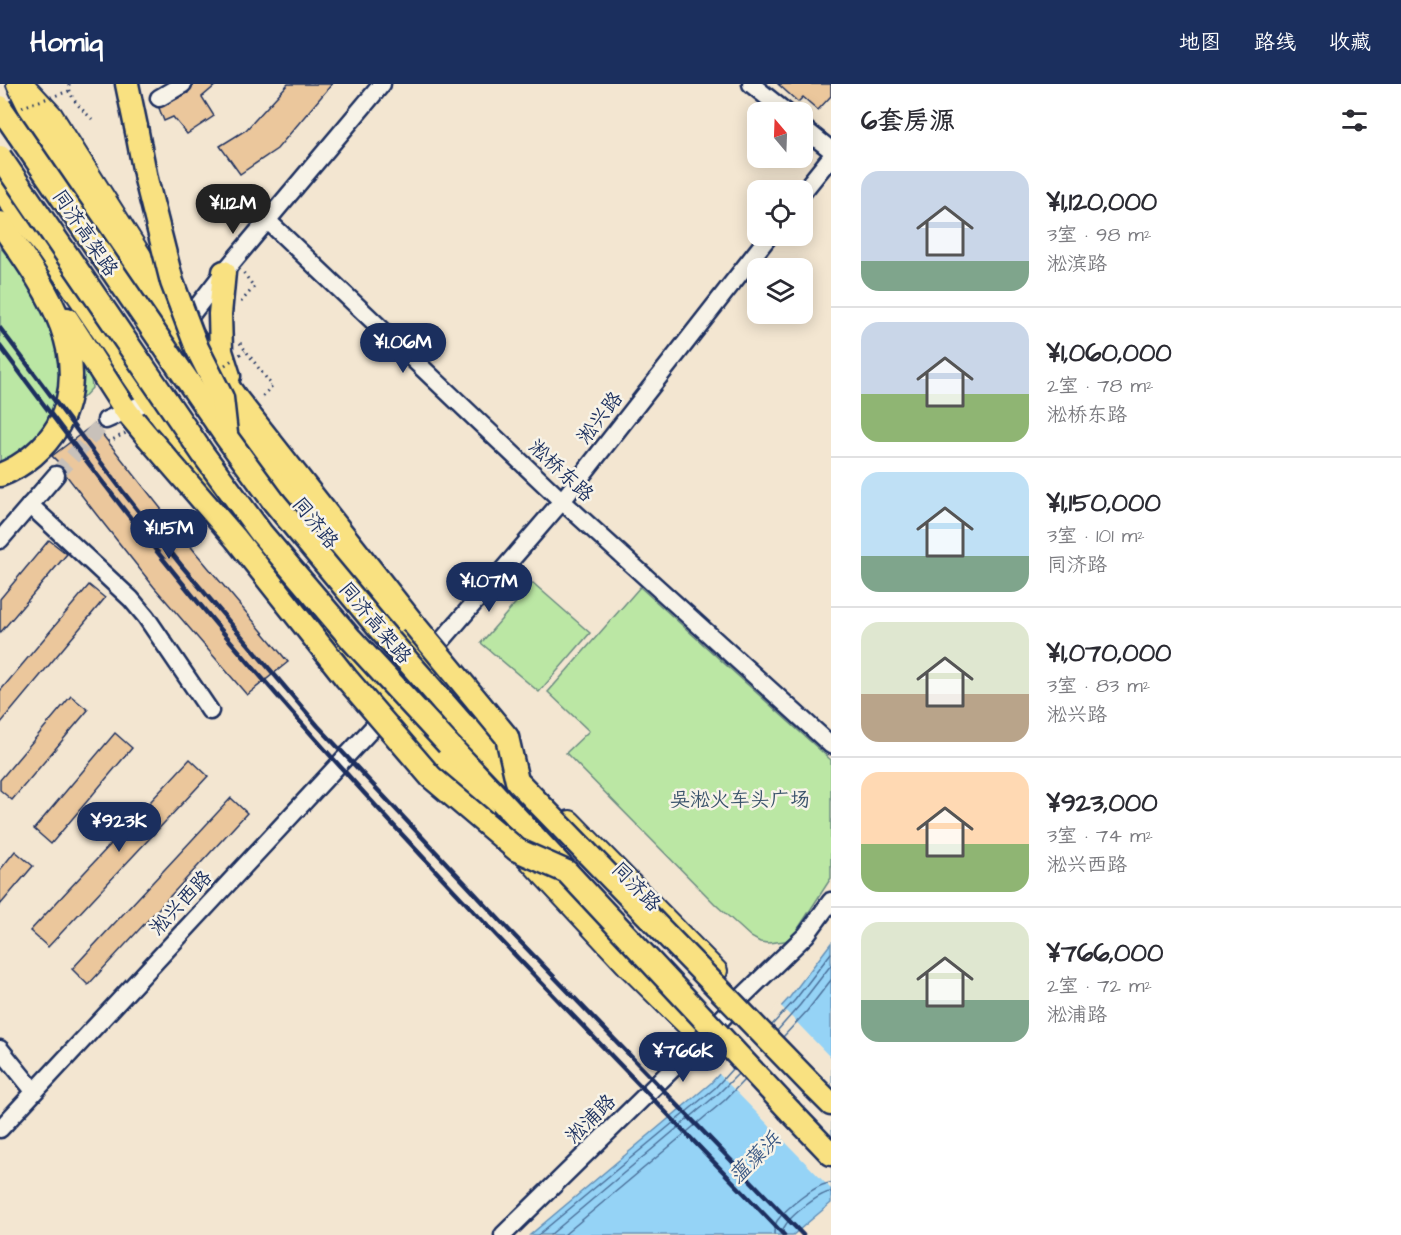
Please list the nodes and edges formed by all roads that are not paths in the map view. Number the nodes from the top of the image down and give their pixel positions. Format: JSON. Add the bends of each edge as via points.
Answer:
{"nodes":[{"id":1,"x":17,"y":84,"type":"edge"},
{"id":2,"x":22,"y":84,"type":"edge"},
{"id":3,"x":127,"y":84,"type":"edge"},
{"id":4,"x":183,"y":84,"type":"edge"},
{"id":5,"x":382,"y":84,"type":"edge"},
{"id":6,"x":751,"y":84,"type":"edge"},
{"id":7,"x":159,"y":98,"type":"dead end"},
{"id":8,"x":774,"y":102,"type":"edge"},
{"id":9,"x":10,"y":108,"type":"edge"},
{"id":10,"x":813,"y":136,"type":"edge"},
{"id":11,"x":831,"y":150,"type":"edge"},
{"id":12,"x":0,"y":157,"type":"edge"},
{"id":13,"x":831,"y":157,"type":"edge"},
{"id":14,"x":812,"y":180,"type":"edge"},
{"id":15,"x":0,"y":188,"type":"edge"},
{"id":16,"x":268,"y":221,"type":"junction"},
{"id":17,"x":0,"y":222,"type":"edge"},
{"id":18,"x":762,"y":246,"type":"edge"},
{"id":19,"x":229,"y":266,"type":"junction"},
{"id":20,"x":160,"y":315,"type":"junction"},
{"id":21,"x":184,"y":324,"type":"junction"},
{"id":22,"x":120,"y":360,"type":"junction"},
{"id":23,"x":247,"y":400,"type":"junction"},
{"id":24,"x":149,"y":401,"type":"junction"},
{"id":25,"x":116,"y":416,"type":"junction"},
{"id":26,"x":227,"y":438,"type":"junction"},
{"id":27,"x":0,"y":475,"type":"edge"},
{"id":28,"x":56,"y":475,"type":"tunnel mouth"},
{"id":29,"x":561,"y":501,"type":"junction"},
{"id":30,"x":30,"y":505,"type":"junction"},
{"id":31,"x":0,"y":540,"type":"edge"},
{"id":32,"x":425,"y":660,"type":"junction"},
{"id":33,"x":393,"y":706,"type":"junction"},
{"id":34,"x":210,"y":711,"type":"dead end"},
{"id":35,"x":831,"y":745,"type":"edge"},
{"id":36,"x":517,"y":781,"type":"junction"},
{"id":37,"x":567,"y":872,"type":"junction"},
{"id":38,"x":831,"y":901,"type":"edge"},
{"id":39,"x":742,"y":997,"type":"junction"},
{"id":40,"x":702,"y":1040,"type":"junction"},
{"id":41,"x":0,"y":1049,"type":"edge"},
{"id":42,"x":34,"y":1091,"type":"junction"},
{"id":43,"x":831,"y":1104,"type":"edge"},
{"id":44,"x":0,"y":1129,"type":"edge"},
{"id":45,"x":831,"y":1154,"type":"edge"},
{"id":46,"x":503,"y":1235,"type":"edge"}],
"edges":[{"from":1,"to":20,"type":"main road","name":"同济路","via":[[35,121]]},
{"from":2,"to":21,"type":"main road","via":[[51,115]]},
{"from":3,"to":26,"type":"highway","bridge":true,"via":[[171,282],[222,398]]},
{"from":4,"to":7,"type":"street"},
{"from":5,"to":16,"type":"street"},
{"from":6,"to":8,"type":"street"},
{"from":9,"to":26,"type":"highway","name":"同济高架路","bridge":true},
{"from":10,"to":11,"type":"street"},
{"from":12,"to":37,"type":"highway","name":"同济高架路","bridge":true,"via":[[261,533],[351,639]]},
{"from":13,"to":14,"type":"street"},
{"from":15,"to":22,"type":"main road"},
{"from":16,"to":19,"type":"street"},
{"from":16,"to":29,"type":"street","name":"淞桥东路"},
{"from":17,"to":25,"type":"highway","via":[[24,252]]},
{"from":17,"to":27,"type":"highway","via":[[58,317],[72,379],[70,398],[52,435],[23,464]]},
{"from":18,"to":29,"type":"street","name":"淞兴路"},
{"from":19,"to":21,"type":"street"},
{"from":19,"to":23,"type":"highway","via":[[220,314],[221,351]]},
{"from":20,"to":21,"type":"highway"},
{"from":20,"to":32,"type":"main road","name":"同济路","via":[[264,460]]},
{"from":21,"to":23,"type":"highway"},
{"from":22,"to":24,"type":"main road"},
{"from":22,"to":25,"type":"main road"},
{"from":23,"to":36,"type":"highway","bridge":true,"via":[[412,622],[507,737]]},
{"from":24,"to":25,"type":"street"},
{"from":24,"to":33,"type":"main road","via":[[307,608]]},
{"from":25,"to":37,"type":"highway","bridge":true,"via":[[147,436],[431,777],[517,850]]},
{"from":26,"to":36,"type":"highway","name":"同济高架路","bridge":true,"via":[[376,626]]},
{"from":28,"to":30,"type":"street"},
{"from":29,"to":32,"type":"street","name":"淞兴路"},
{"from":29,"to":35,"type":"street","name":"淞桥东路"},
{"from":30,"to":31,"type":"street"},
{"from":30,"to":34,"type":"street","via":[[131,599]]},
{"from":32,"to":33,"type":"street","name":"淞兴路"},
{"from":32,"to":39,"type":"main road","name":"同济路","via":[[540,793]]},
{"from":33,"to":40,"type":"main road","via":[[561,895]]},
{"from":33,"to":42,"type":"street","name":"淞兴西路"},
{"from":36,"to":43,"type":"highway","name":"同济高架路","bridge":true},
{"from":37,"to":45,"type":"highway","name":"同济高架路","bridge":true},
{"from":38,"to":39,"type":"street","name":"淞浦路","via":[[806,935]]},
{"from":39,"to":40,"type":"street","name":"淞浦路"},
{"from":40,"to":46,"type":"street","name":"淞浦路"},
{"from":41,"to":42,"type":"street"},
{"from":42,"to":44,"type":"street","name":"淞兴西路"}]}
